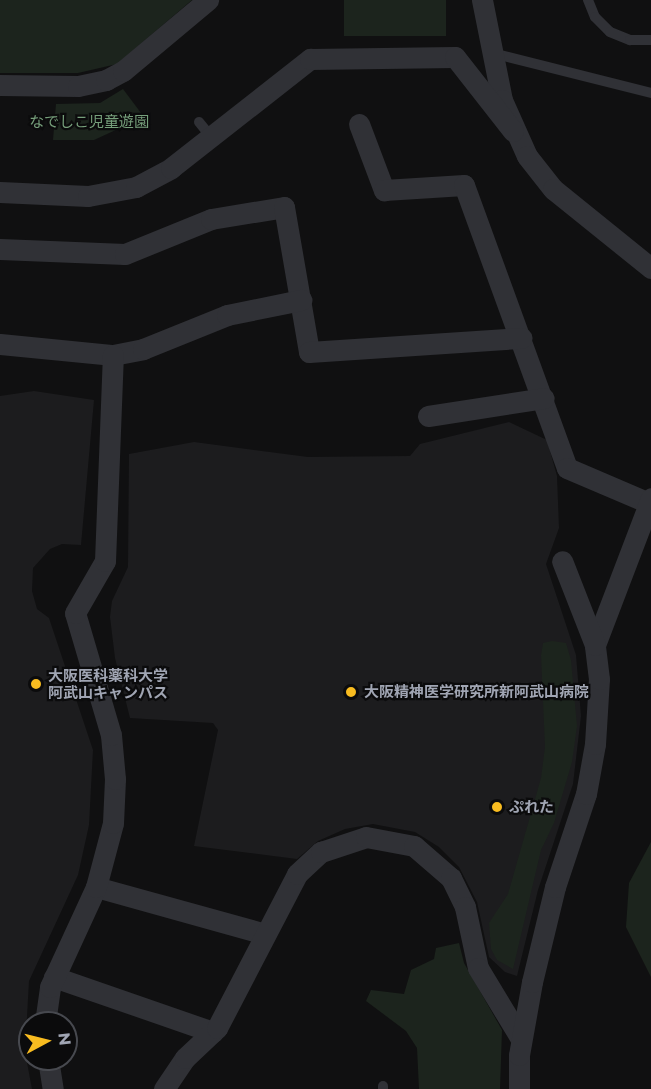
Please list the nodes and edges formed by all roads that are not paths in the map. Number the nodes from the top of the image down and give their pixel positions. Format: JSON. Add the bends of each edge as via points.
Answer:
{"nodes":[{"id":1,"x":208,"y":0,"type":"edge"},
{"id":2,"x":482,"y":0,"type":"edge"},
{"id":3,"x":588,"y":0,"type":"edge"},
{"id":4,"x":651,"y":40,"type":"edge"},
{"id":5,"x":492,"y":53,"type":"junction"},
{"id":6,"x":0,"y":85,"type":"edge"},
{"id":7,"x":651,"y":93,"type":"edge"},
{"id":8,"x":359,"y":124,"type":"dead end"},
{"id":9,"x":513,"y":131,"type":"junction"},
{"id":10,"x":0,"y":192,"type":"edge"},
{"id":11,"x":0,"y":249,"type":"edge"},
{"id":12,"x":651,"y":268,"type":"edge"},
{"id":13,"x":300,"y":300,"type":"junction"},
{"id":14,"x":522,"y":338,"type":"junction"},
{"id":15,"x":0,"y":344,"type":"edge"},
{"id":16,"x":113,"y":355,"type":"junction"},
{"id":17,"x":544,"y":398,"type":"junction"},
{"id":18,"x":428,"y":416,"type":"dead end"},
{"id":19,"x":650,"y":500,"type":"edge"},
{"id":20,"x":562,"y":561,"type":"dead end"},
{"id":21,"x":595,"y":645,"type":"junction"},
{"id":22,"x":96,"y":887,"type":"junction"},
{"id":23,"x":266,"y":934,"type":"junction"},
{"id":24,"x":54,"y":977,"type":"junction"},
{"id":25,"x":47,"y":1011,"type":"edge"},
{"id":26,"x":213,"y":1032,"type":"junction"},
{"id":27,"x":521,"y":1040,"type":"junction"},
{"id":28,"x":50,"y":1071,"type":"edge"},
{"id":29,"x":53,"y":1089,"type":"edge"},
{"id":30,"x":164,"y":1089,"type":"edge"},
{"id":31,"x":519,"y":1089,"type":"edge"}],
"edges":[{"from":1,"to":6,"type":"street","via":[[126,75],[87,85]]},
{"from":2,"to":5,"type":"street"},
{"from":3,"to":4,"type":"lane","via":[[595,17],[610,32],[630,40]]},
{"from":5,"to":7,"type":"lane"},
{"from":5,"to":9,"type":"street"},
{"from":8,"to":14,"type":"street","via":[[384,190],[464,184]]},
{"from":9,"to":10,"type":"street","via":[[455,57],[310,59],[205,129],[163,173],[127,190],[88,196]]},
{"from":9,"to":12,"type":"street","via":[[534,168],[553,189]]},
{"from":11,"to":13,"type":"street","via":[[125,254],[211,219],[284,207]]},
{"from":13,"to":14,"type":"street","via":[[309,352]]},
{"from":13,"to":16,"type":"street","via":[[227,315],[143,350]]},
{"from":14,"to":17,"type":"street"},
{"from":15,"to":16,"type":"street"},
{"from":16,"to":22,"type":"street","via":[[105,561],[75,613],[114,757],[113,823]]},
{"from":17,"to":18,"type":"street"},
{"from":17,"to":19,"type":"street","via":[[567,468]]},
{"from":19,"to":21,"type":"street"},
{"from":20,"to":21,"type":"street"},
{"from":21,"to":27,"type":"street","via":[[599,679],[590,774],[549,907]]},
{"from":22,"to":23,"type":"street"},
{"from":22,"to":24,"type":"street"},
{"from":23,"to":26,"type":"street"},
{"from":23,"to":27,"type":"street","via":[[297,874],[321,852],[366,837],[414,846],[440,865],[454,883],[465,907],[478,968]]},
{"from":24,"to":25,"type":"street"},
{"from":24,"to":26,"type":"street"},
{"from":26,"to":30,"type":"street","via":[[185,1058]]},
{"from":27,"to":31,"type":"street"},
{"from":28,"to":29,"type":"street"}]}
